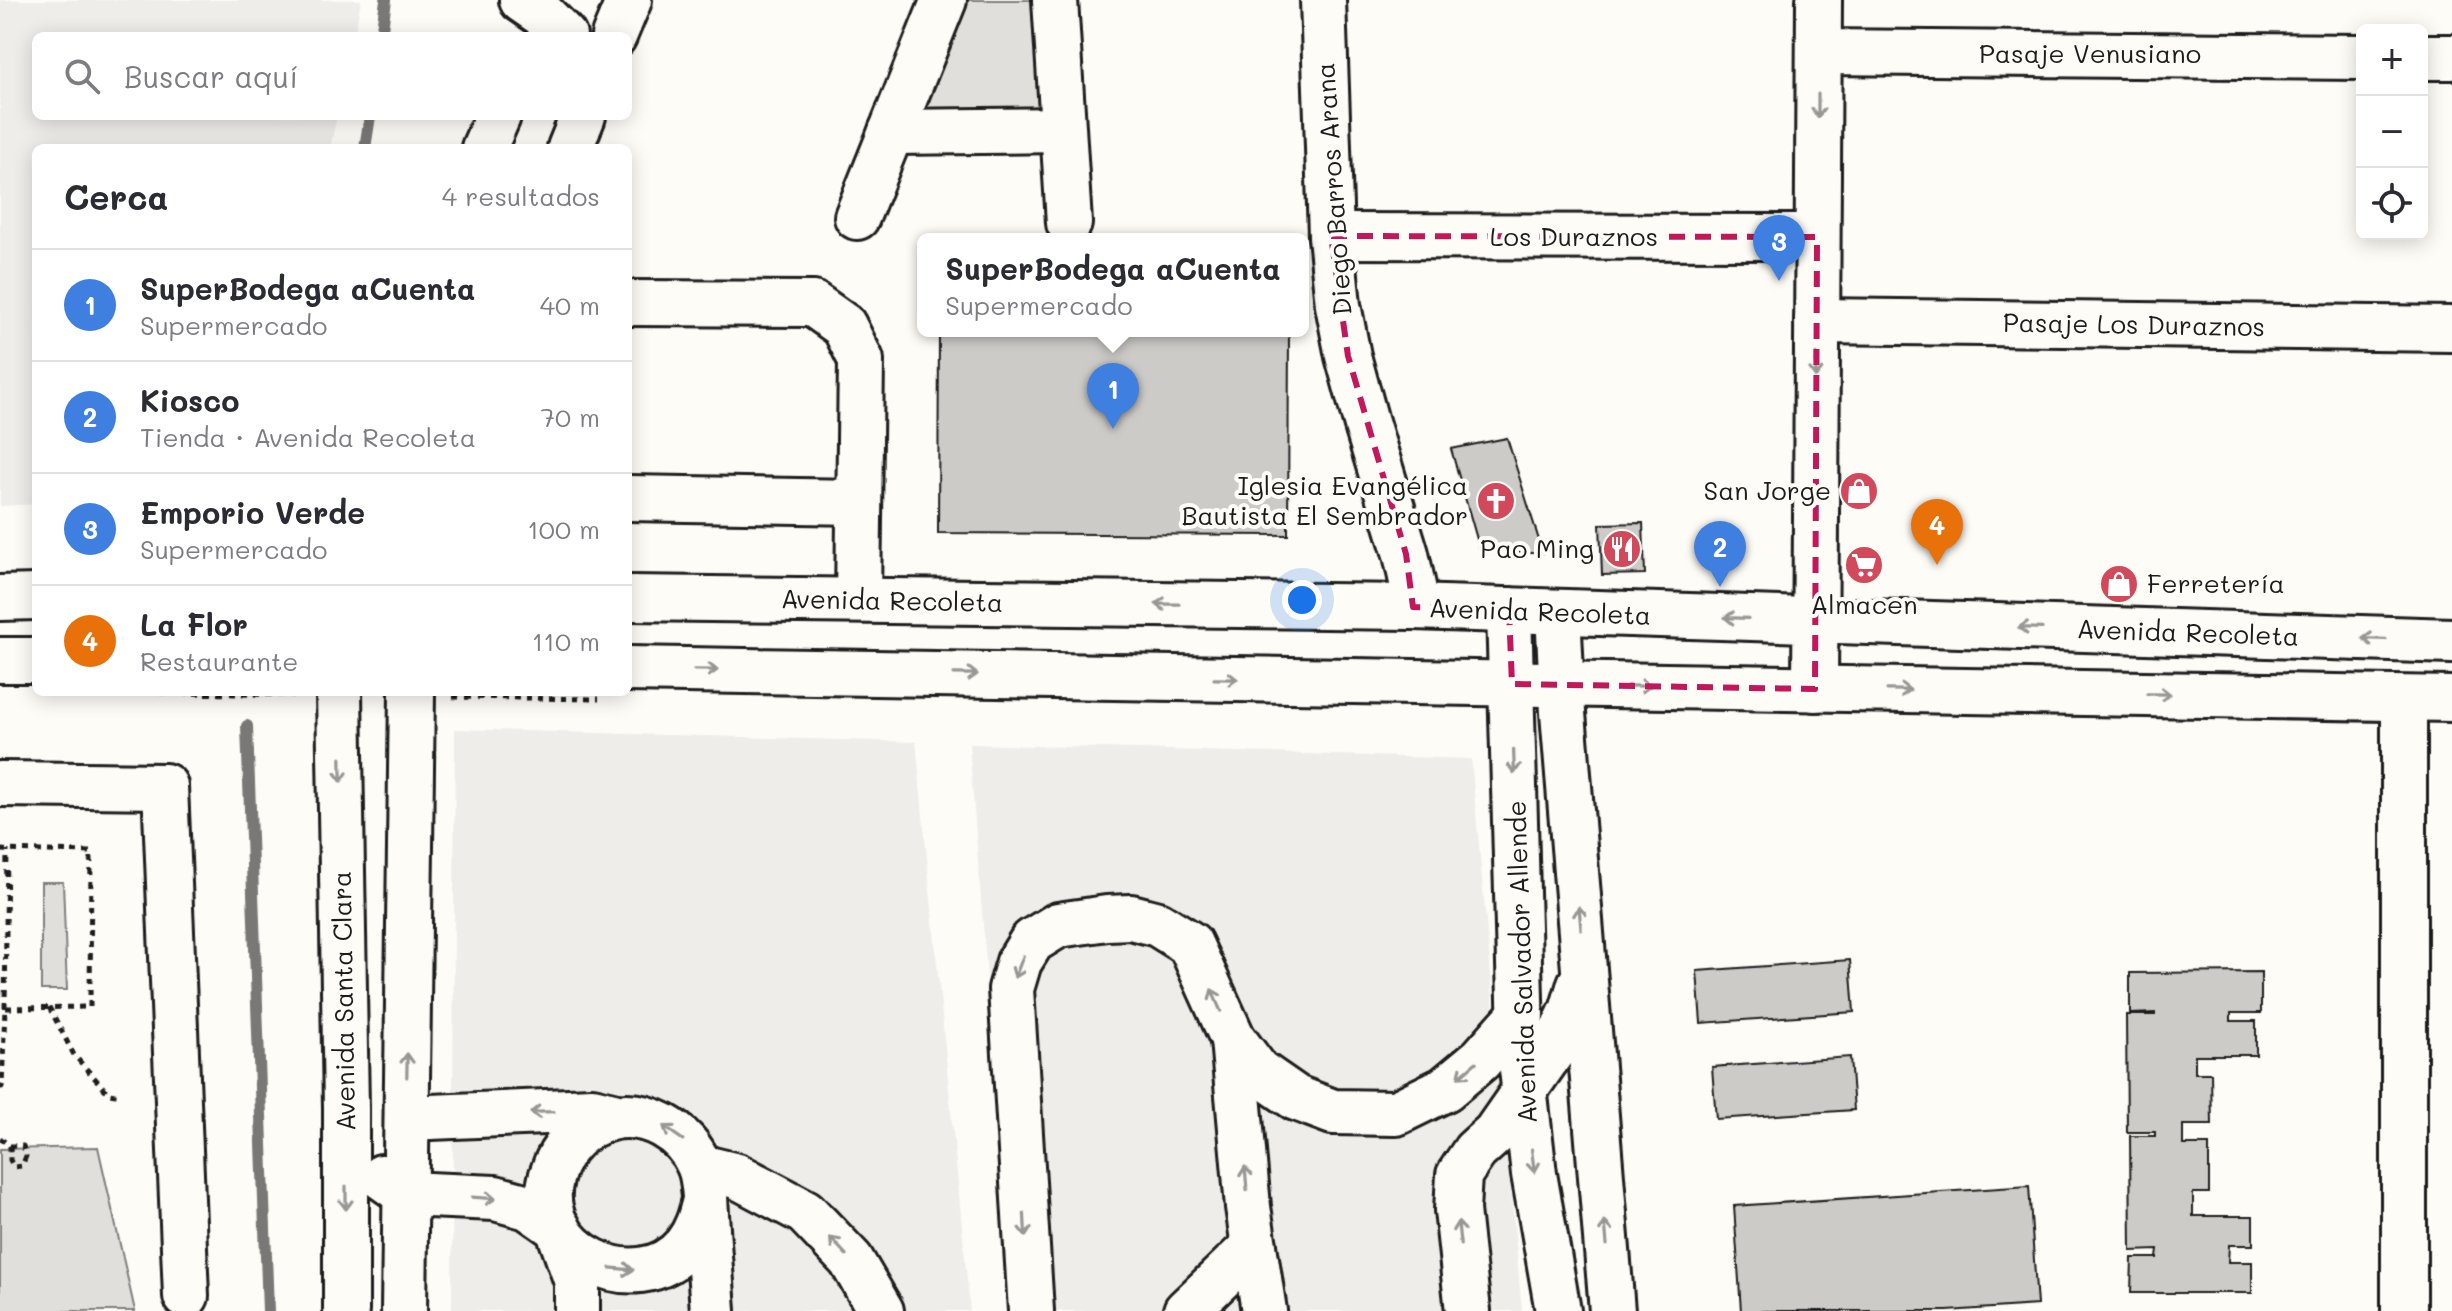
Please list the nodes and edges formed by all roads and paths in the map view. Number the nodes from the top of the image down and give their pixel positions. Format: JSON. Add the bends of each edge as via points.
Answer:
{"nodes":[{"id":1,"x":629,"y":0,"type":"edge"},
{"id":2,"x":944,"y":0,"type":"edge"},
{"id":3,"x":1055,"y":0,"type":"edge"},
{"id":4,"x":1323,"y":0,"type":"edge"},
{"id":5,"x":1819,"y":0,"type":"edge"},
{"id":6,"x":616,"y":32,"type":"edge"},
{"id":7,"x":1819,"y":52,"type":"junction"},
{"id":8,"x":2356,"y":57,"type":"edge"},
{"id":9,"x":2428,"y":57,"type":"edge"},
{"id":10,"x":2452,"y":57,"type":"edge"},
{"id":11,"x":496,"y":120,"type":"edge"},
{"id":12,"x":581,"y":120,"type":"edge"},
{"id":13,"x":1063,"y":130,"type":"junction"},
{"id":14,"x":891,"y":132,"type":"junction"},
{"id":15,"x":486,"y":144,"type":"edge"},
{"id":16,"x":572,"y":144,"type":"edge"},
{"id":17,"x":857,"y":217,"type":"dead end"},
{"id":18,"x":1069,"y":223,"type":"dead end"},
{"id":19,"x":1331,"y":236,"type":"junction"},
{"id":20,"x":1817,"y":237,"type":"junction"},
{"id":21,"x":632,"y":303,"type":"edge"},
{"id":22,"x":1817,"y":321,"type":"junction"},
{"id":23,"x":2452,"y":329,"type":"edge"},
{"id":24,"x":632,"y":498,"type":"edge"},
{"id":25,"x":859,"y":502,"type":"junction"},
{"id":26,"x":32,"y":597,"type":"edge"},
{"id":27,"x":0,"y":598,"type":"edge"},
{"id":28,"x":632,"y":598,"type":"edge"},
{"id":29,"x":858,"y":600,"type":"junction"},
{"id":30,"x":1413,"y":607,"type":"junction"},
{"id":31,"x":1509,"y":610,"type":"junction"},
{"id":32,"x":1558,"y":612,"type":"junction"},
{"id":33,"x":1814,"y":620,"type":"junction"},
{"id":34,"x":2452,"y":641,"type":"edge"},
{"id":35,"x":0,"y":660,"type":"edge"},
{"id":36,"x":32,"y":660,"type":"edge"},
{"id":37,"x":632,"y":669,"type":"edge"},
{"id":38,"x":1512,"y":684,"type":"junction"},
{"id":39,"x":1561,"y":684,"type":"junction"},
{"id":40,"x":1815,"y":689,"type":"junction"},
{"id":41,"x":339,"y":696,"type":"edge"},
{"id":42,"x":412,"y":696,"type":"edge"},
{"id":43,"x":2404,"y":699,"type":"junction"},
{"id":44,"x":2452,"y":699,"type":"edge"},
{"id":45,"x":0,"y":784,"type":"edge"},
{"id":46,"x":3,"y":850,"type":"edge"},
{"id":47,"x":1584,"y":971,"type":"junction"},
{"id":48,"x":49,"y":1007,"type":"junction"},
{"id":49,"x":5,"y":1008,"type":"junction"},
{"id":50,"x":1521,"y":1014,"type":"junction"},
{"id":51,"x":1233,"y":1039,"type":"junction"},
{"id":52,"x":0,"y":1087,"type":"edge"},
{"id":53,"x":1524,"y":1092,"type":"junction"},
{"id":54,"x":122,"y":1096,"type":"dead end"},
{"id":55,"x":346,"y":1109,"type":"junction"},
{"id":56,"x":620,"y":1116,"type":"junction"},
{"id":57,"x":407,"y":1118,"type":"junction"},
{"id":58,"x":0,"y":1138,"type":"edge"},
{"id":59,"x":10,"y":1146,"type":"junction"},
{"id":60,"x":703,"y":1184,"type":"junction"},
{"id":61,"x":406,"y":1194,"type":"junction"},
{"id":62,"x":558,"y":1228,"type":"junction"},
{"id":63,"x":1254,"y":1246,"type":"junction"},
{"id":64,"x":186,"y":1296,"type":"dead end"},
{"id":65,"x":346,"y":1311,"type":"edge"},
{"id":66,"x":404,"y":1311,"type":"edge"},
{"id":67,"x":577,"y":1311,"type":"edge"},
{"id":68,"x":713,"y":1311,"type":"edge"},
{"id":69,"x":881,"y":1311,"type":"edge"},
{"id":70,"x":1031,"y":1311,"type":"edge"},
{"id":71,"x":1186,"y":1311,"type":"edge"},
{"id":72,"x":1264,"y":1311,"type":"edge"},
{"id":73,"x":1468,"y":1311,"type":"edge"},
{"id":74,"x":1558,"y":1311,"type":"edge"},
{"id":75,"x":1612,"y":1311,"type":"edge"},
{"id":76,"x":2404,"y":1311,"type":"edge"}],
"edges":[{"from":1,"to":6,"type":"street"},
{"from":2,"to":14,"type":"street"},
{"from":3,"to":13,"type":"street"},
{"from":4,"to":19,"type":"street","name":"Diego Barros Arana"},
{"from":5,"to":7,"type":"street"},
{"from":7,"to":8,"type":"street","name":"Pasaje Venusiano"},
{"from":7,"to":20,"type":"street","one_way":true},
{"from":9,"to":10,"type":"street"},
{"from":11,"to":15,"type":"street"},
{"from":12,"to":16,"type":"street"},
{"from":13,"to":14,"type":"street"},
{"from":13,"to":18,"type":"street"},
{"from":14,"to":17,"type":"street"},
{"from":19,"to":20,"type":"street","name":"Los Duraznos"},
{"from":19,"to":30,"type":"street","name":"Diego Barros Arana","via":[[1348,356],[1406,554]]},
{"from":20,"to":22,"type":"street"},
{"from":21,"to":25,"type":"street","via":[[813,304],[844,326],[861,360]]},
{"from":22,"to":23,"type":"street","name":"Pasaje Los Duraznos"},
{"from":22,"to":33,"type":"street","one_way":true},
{"from":24,"to":25,"type":"street"},
{"from":25,"to":29,"type":"street"},
{"from":26,"to":27,"type":"street"},
{"from":28,"to":29,"type":"street","name":"Avenida Recoleta"},
{"from":30,"to":29,"type":"street","name":"Avenida Recoleta","one_way":true},
{"from":30,"to":31,"type":"street","name":"Avenida Recoleta"},
{"from":31,"to":32,"type":"street","name":"Avenida Recoleta"},
{"from":31,"to":38,"type":"street","name":"Avenida Salvador Allende"},
{"from":33,"to":32,"type":"street","name":"Avenida Recoleta","one_way":true},
{"from":32,"to":39,"type":"street","name":"Avenida Salvador Allende"},
{"from":34,"to":33,"type":"street","name":"Avenida Recoleta","one_way":true},
{"from":33,"to":40,"type":"street"},
{"from":35,"to":36,"type":"street"},
{"from":37,"to":38,"type":"street","one_way":true},
{"from":38,"to":39,"type":"street"},
{"from":38,"to":50,"type":"street","name":"Avenida Salvador Allende","one_way":true},
{"from":39,"to":40,"type":"street","one_way":true},
{"from":47,"to":39,"type":"street","name":"Avenida Salvador Allende","one_way":true},
{"from":40,"to":43,"type":"street","one_way":true},
{"from":41,"to":55,"type":"street","name":"Avenida Santa Clara","one_way":true},
{"from":57,"to":42,"type":"street","one_way":true},
{"from":43,"to":44,"type":"street"},
{"from":43,"to":76,"type":"street"},
{"from":45,"to":64,"type":"street","via":[[165,786]]},
{"from":46,"to":48,"type":"path","via":[[91,852],[90,1007]]},
{"from":46,"to":49,"type":"path"},
{"from":47,"to":53,"type":"street","via":[[1555,1047]]},
{"from":75,"to":47,"type":"street","name":"Avenida Salvador Allende","one_way":true},
{"from":48,"to":49,"type":"path"},
{"from":48,"to":54,"type":"path","via":[[74,1055],[109,1094]]},
{"from":49,"to":52,"type":"path"},
{"from":50,"to":51,"type":"street","one_way":true,"via":[[1445,1089],[1396,1113],[1333,1112],[1296,1098],[1257,1071]]},
{"from":50,"to":53,"type":"street","name":"Avenida Salvador Allende"},
{"from":63,"to":51,"type":"street","one_way":true},
{"from":51,"to":70,"type":"street","one_way":true,"via":[[1190,944],[1158,924],[1107,918],[1058,925],[1032,941],[1011,989]]},
{"from":73,"to":53,"type":"street","one_way":true,"via":[[1457,1210],[1459,1175]]},
{"from":53,"to":74,"type":"street","name":"Avenida Salvador Allende","one_way":true},
{"from":55,"to":61,"type":"street","via":[[368,1164]]},
{"from":55,"to":65,"type":"street","name":"Avenida Santa Clara","one_way":true},
{"from":56,"to":57,"type":"street","one_way":true,"via":[[592,1110]]},
{"from":60,"to":56,"type":"street","one_way":true,"via":[[682,1138],[653,1120]]},
{"from":56,"to":62,"type":"street","via":[[595,1122],[559,1155],[550,1204]]},
{"from":57,"to":61,"type":"street"},
{"from":58,"to":59,"type":"path"},
{"from":59,"to":59,"type":"path","via":[[14,1167],[22,1166],[23,1146]]},
{"from":62,"to":60,"type":"street","one_way":true,"via":[[572,1249],[593,1263],[617,1271],[642,1270],[666,1262],[685,1246],[698,1225]]},
{"from":60,"to":68,"type":"street"},
{"from":69,"to":60,"type":"street","one_way":true,"via":[[851,1260],[805,1212],[737,1176]]},
{"from":61,"to":62,"type":"street","one_way":true,"via":[[495,1198],[528,1207]]},
{"from":61,"to":66,"type":"street"},
{"from":62,"to":67,"type":"street","via":[[577,1282]]},
{"from":63,"to":71,"type":"street"},
{"from":63,"to":72,"type":"street"}]}
